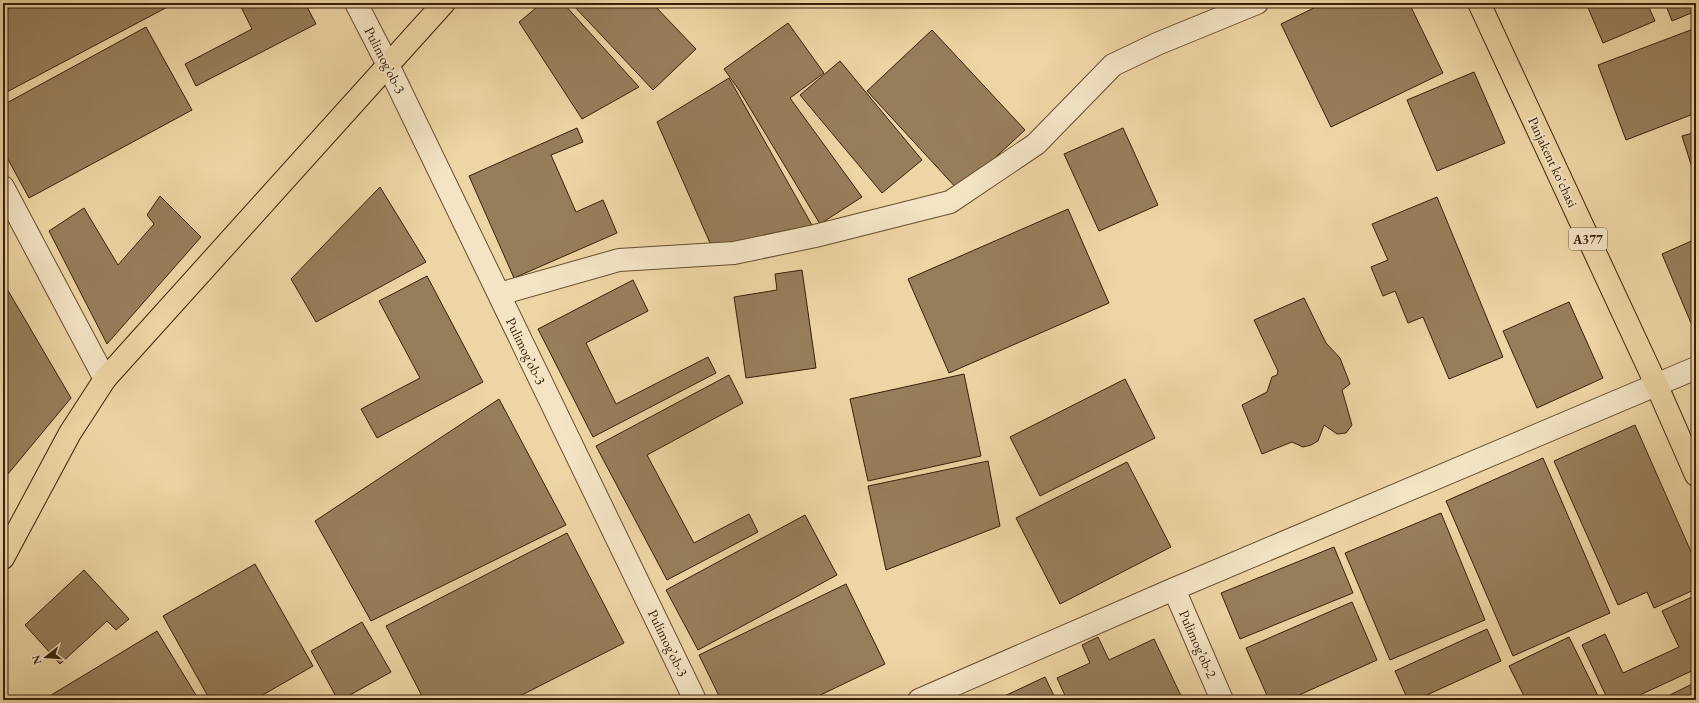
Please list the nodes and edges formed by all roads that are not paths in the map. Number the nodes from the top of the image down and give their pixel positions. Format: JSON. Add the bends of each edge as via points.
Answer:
{"nodes":[{"id":1,"x":356,"y":3,"type":"edge"},
{"id":2,"x":444,"y":3,"type":"edge"},
{"id":3,"x":1257,"y":3,"type":"edge"},
{"id":4,"x":1479,"y":3,"type":"edge"},
{"id":5,"x":388,"y":65,"type":"junction"},
{"id":6,"x":3,"y":187,"type":"edge"},
{"id":7,"x":499,"y":294,"type":"junction"},
{"id":8,"x":1696,"y":368,"type":"edge"},
{"id":9,"x":105,"y":379,"type":"junction"},
{"id":10,"x":1656,"y":384,"type":"junction"},
{"id":11,"x":1696,"y":475,"type":"edge"},
{"id":12,"x":3,"y":558,"type":"edge"},
{"id":13,"x":1174,"y":588,"type":"junction"},
{"id":14,"x":932,"y":697,"type":"edge"},
{"id":15,"x":695,"y":700,"type":"edge"},
{"id":16,"x":1222,"y":700,"type":"edge"}],
"edges":[{"from":1,"to":5,"type":"street","name":"Pulimog’ob-3"},
{"from":2,"to":5,"type":"main road"},
{"from":3,"to":7,"type":"street","via":[[1113,65],[1036,144],[950,202],[815,236],[734,253],[619,260]]},
{"from":4,"to":10,"type":"main road","name":"Panjakent ko'chasi","number":"A377"},
{"from":5,"to":7,"type":"street","name":"Pulimog’ob-3"},
{"from":5,"to":9,"type":"main road"},
{"from":6,"to":9,"type":"street"},
{"from":7,"to":15,"type":"street","name":"Pulimog’ob-3"},
{"from":8,"to":10,"type":"street"},
{"from":9,"to":12,"type":"main road","via":[[70,434]]},
{"from":10,"to":11,"type":"main road","name":"Panjakent ko'chasi","number":"A377"},
{"from":10,"to":13,"type":"street"},
{"from":13,"to":14,"type":"street"},
{"from":13,"to":16,"type":"street","name":"Pulimog’ob-2"}]}
